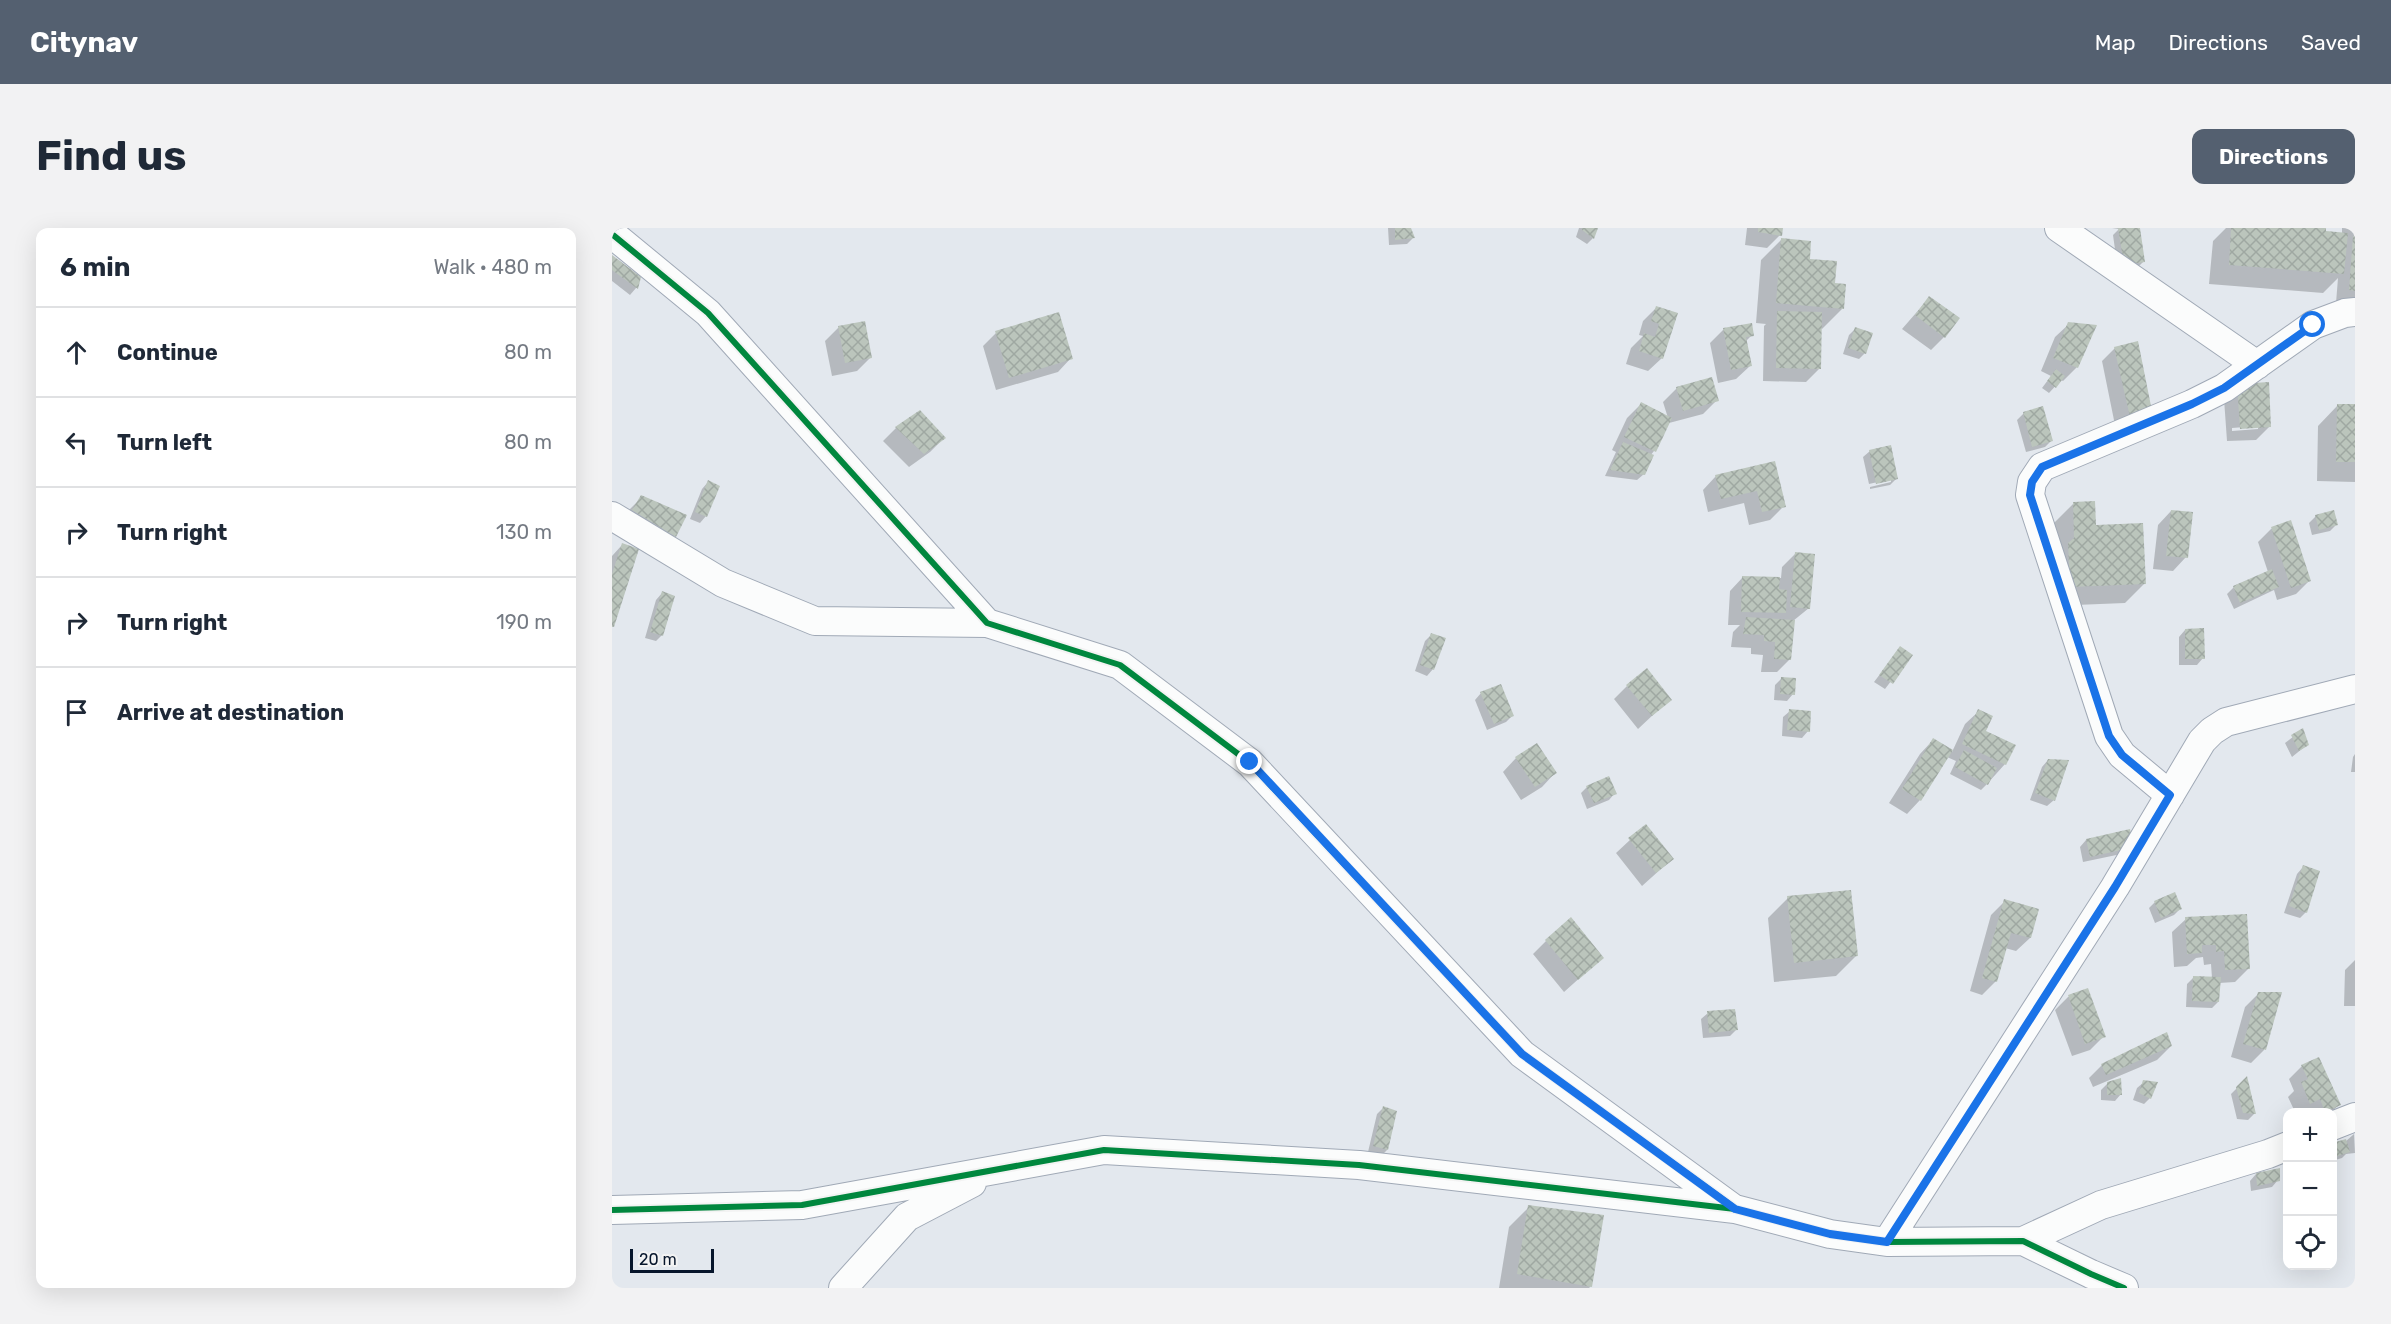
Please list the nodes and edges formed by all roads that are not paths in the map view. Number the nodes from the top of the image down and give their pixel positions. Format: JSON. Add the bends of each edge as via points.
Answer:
{"nodes":[{"id":1,"x":2059,"y":228,"type":"edge"},
{"id":2,"x":612,"y":234,"type":"edge"},
{"id":3,"x":2355,"y":312,"type":"edge"},
{"id":4,"x":2257,"y":364,"type":"junction"},
{"id":5,"x":612,"y":516,"type":"edge"},
{"id":6,"x":987,"y":623,"type":"junction"},
{"id":7,"x":2355,"y":689,"type":"edge"},
{"id":8,"x":2170,"y":795,"type":"junction"},
{"id":9,"x":2355,"y":1117,"type":"edge"},
{"id":10,"x":2337,"y":1124,"type":"edge"},
{"id":11,"x":2283,"y":1148,"type":"edge"},
{"id":12,"x":995,"y":1170,"type":"junction"},
{"id":13,"x":1735,"y":1209,"type":"junction"},
{"id":14,"x":612,"y":1210,"type":"edge"},
{"id":15,"x":2023,"y":1241,"type":"junction"},
{"id":16,"x":1887,"y":1242,"type":"junction"},
{"id":17,"x":843,"y":1288,"type":"edge"},
{"id":18,"x":2124,"y":1288,"type":"edge"}],
"edges":[{"from":1,"to":4,"type":"street"},
{"from":2,"to":6,"type":"street","via":[[708,312]]},
{"from":3,"to":4,"type":"street","via":[[2313,325]]},
{"from":4,"to":8,"type":"street","via":[[2224,388],[2192,404],[2042,467],[2032,482],[2030,495],[2109,736],[2122,755]]},
{"from":5,"to":6,"type":"street","via":[[723,583],[815,621]]},
{"from":6,"to":13,"type":"street","via":[[1120,665],[1250,762],[1522,1054]]},
{"from":7,"to":8,"type":"street","via":[[2226,722],[2202,741]]},
{"from":8,"to":16,"type":"street"},
{"from":9,"to":10,"type":"street"},
{"from":11,"to":15,"type":"street","via":[[2101,1205]]},
{"from":12,"to":13,"type":"street","via":[[1116,1150],[1359,1165]]},
{"from":12,"to":14,"type":"street","via":[[802,1205]]},
{"from":12,"to":17,"type":"street","via":[[907,1218]]},
{"from":13,"to":16,"type":"street","via":[[1830,1234]]},
{"from":15,"to":16,"type":"street"},
{"from":15,"to":18,"type":"street"}]}
